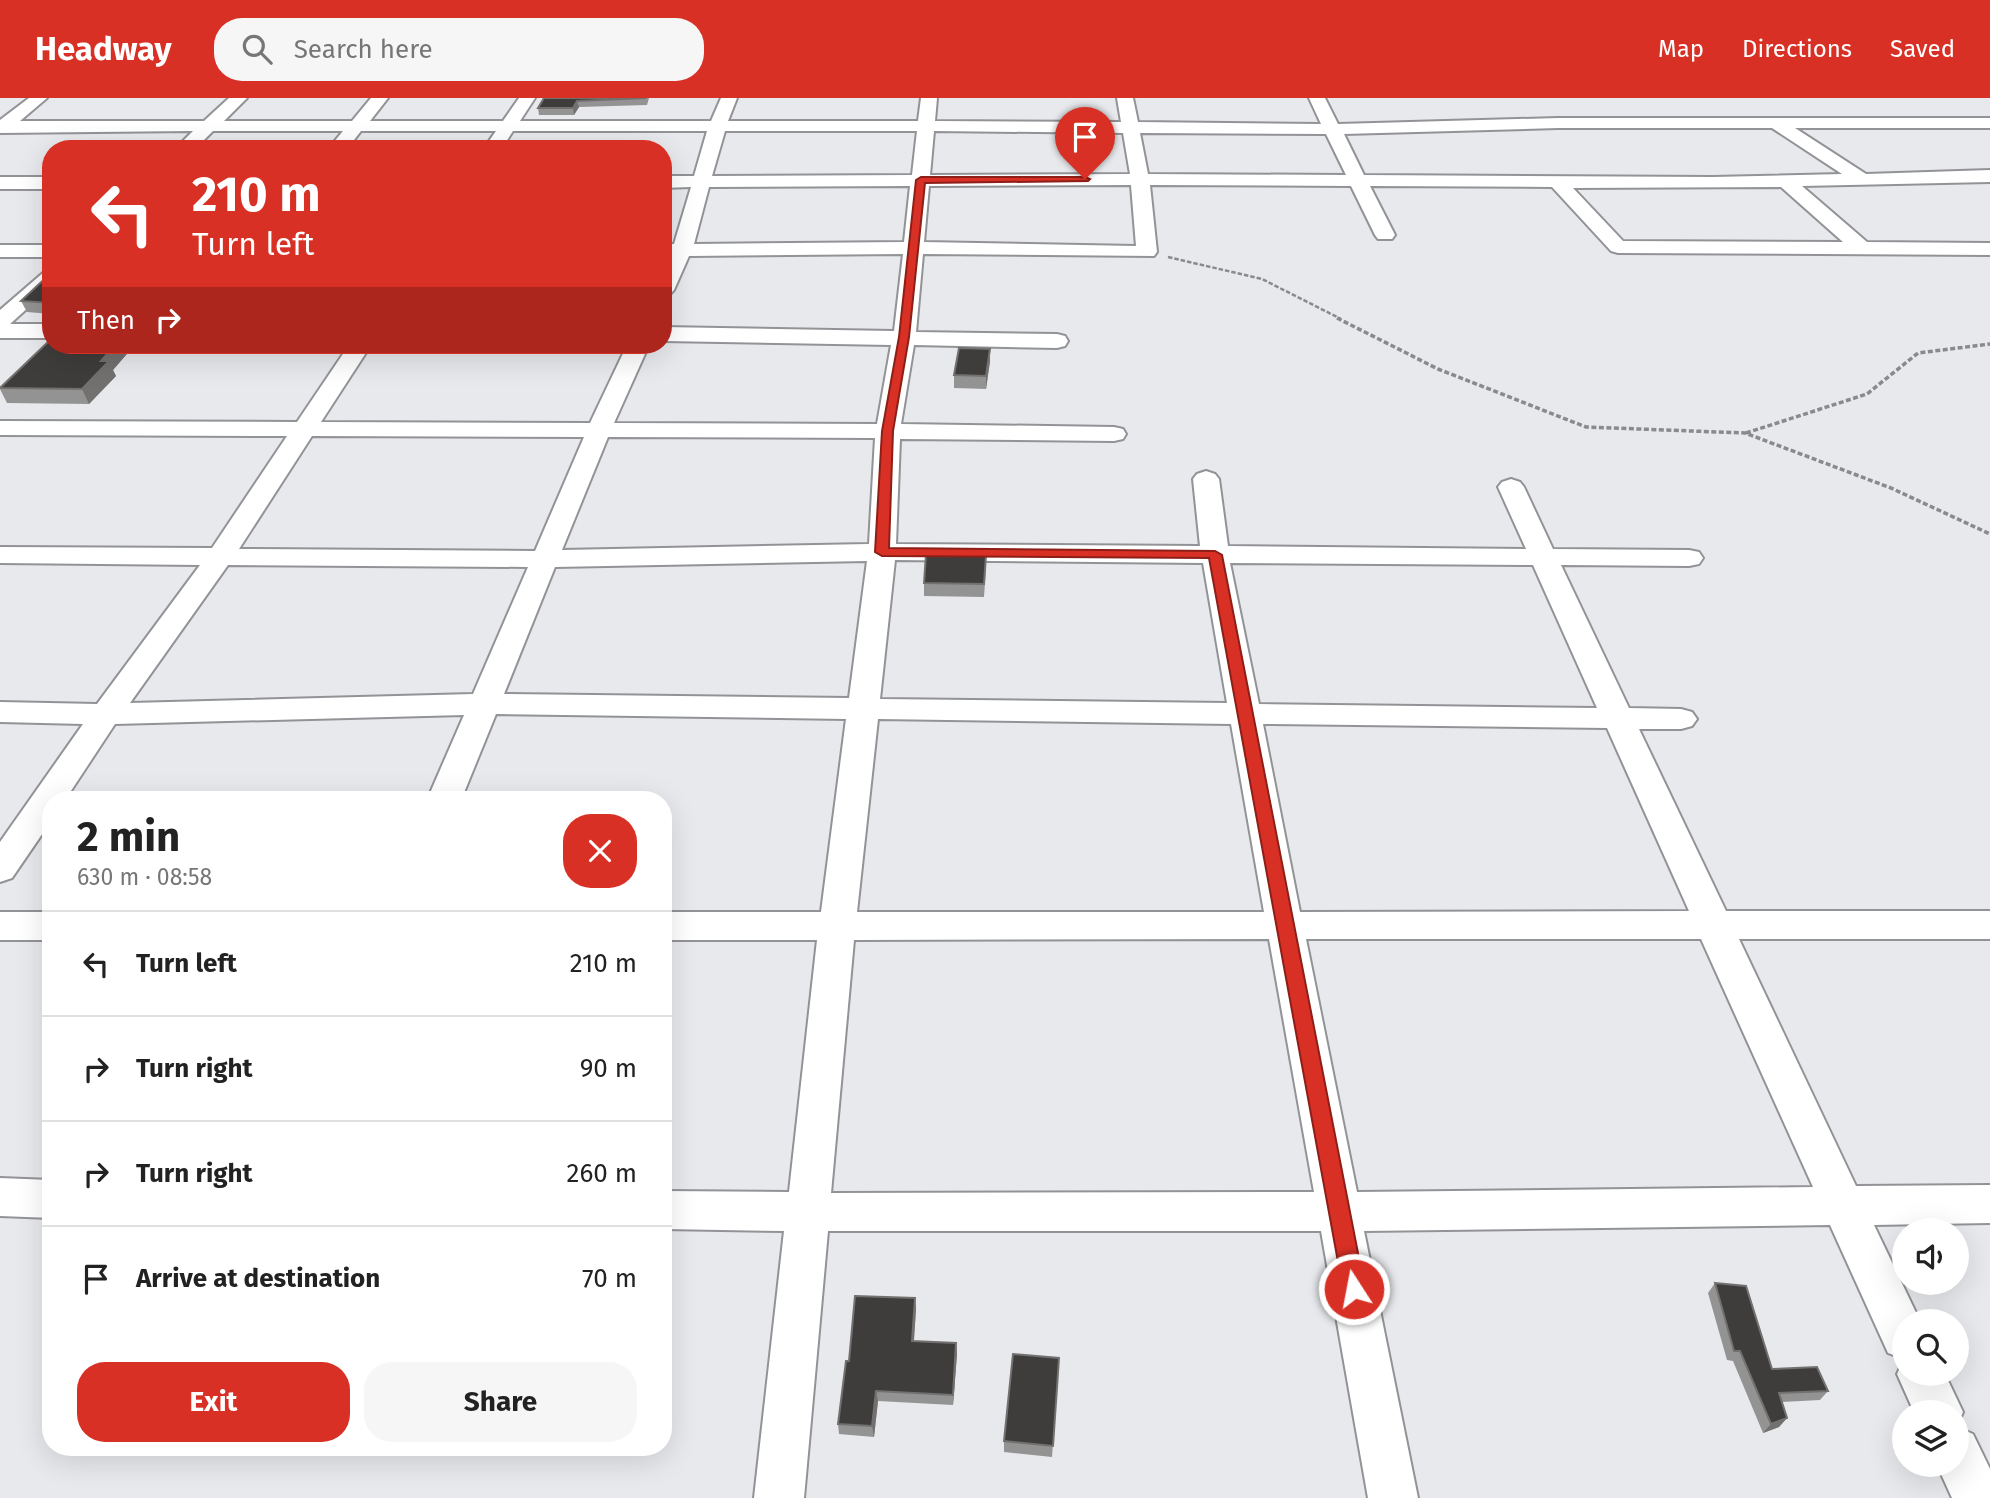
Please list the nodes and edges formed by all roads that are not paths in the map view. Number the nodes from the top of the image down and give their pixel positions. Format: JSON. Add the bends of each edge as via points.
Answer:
{"nodes":[{"id":1,"x":39,"y":98,"type":"edge"},
{"id":2,"x":239,"y":98,"type":"edge"},
{"id":3,"x":380,"y":98,"type":"edge"},
{"id":4,"x":527,"y":98,"type":"edge"},
{"id":5,"x":729,"y":98,"type":"edge"},
{"id":6,"x":929,"y":98,"type":"edge"},
{"id":7,"x":1125,"y":98,"type":"edge"},
{"id":8,"x":1317,"y":98,"type":"edge"},
{"id":9,"x":1540,"y":106,"type":"dead end"},
{"id":10,"x":1558,"y":123,"type":"junction"},
{"id":11,"x":1990,"y":123,"type":"edge"},
{"id":12,"x":211,"y":125,"type":"junction"},
{"id":13,"x":356,"y":125,"type":"junction"},
{"id":14,"x":1778,"y":125,"type":"junction"},
{"id":15,"x":509,"y":126,"type":"junction"},
{"id":16,"x":926,"y":126,"type":"junction"},
{"id":17,"x":1,"y":127,"type":"edge"},
{"id":18,"x":717,"y":128,"type":"junction"},
{"id":19,"x":1132,"y":128,"type":"junction"},
{"id":20,"x":1333,"y":129,"type":"junction"},
{"id":21,"x":194,"y":140,"type":"edge"},
{"id":22,"x":344,"y":140,"type":"edge"},
{"id":23,"x":499,"y":140,"type":"edge"},
{"id":24,"x":1990,"y":176,"type":"edge"},
{"id":25,"x":1140,"y":179,"type":"junction"},
{"id":26,"x":1862,"y":179,"type":"junction"},
{"id":27,"x":921,"y":180,"type":"junction"},
{"id":28,"x":1556,"y":181,"type":"junction"},
{"id":29,"x":1785,"y":181,"type":"junction"},
{"id":30,"x":672,"y":182,"type":"edge"},
{"id":31,"x":701,"y":182,"type":"junction"},
{"id":32,"x":1359,"y":182,"type":"junction"},
{"id":33,"x":0,"y":183,"type":"edge"},
{"id":34,"x":42,"y":183,"type":"edge"},
{"id":35,"x":1385,"y":235,"type":"dead end"},
{"id":36,"x":1860,"y":247,"type":"junction"},
{"id":37,"x":912,"y":248,"type":"junction"},
{"id":38,"x":673,"y":250,"type":"edge"},
{"id":39,"x":0,"y":251,"type":"edge"},
{"id":40,"x":42,"y":251,"type":"edge"},
{"id":41,"x":1986,"y":251,"type":"edge"},
{"id":42,"x":42,"y":284,"type":"edge"},
{"id":43,"x":0,"y":322,"type":"edge"},
{"id":44,"x":0,"y":331,"type":"edge"},
{"id":45,"x":42,"y":331,"type":"edge"},
{"id":46,"x":672,"y":334,"type":"edge"},
{"id":47,"x":904,"y":337,"type":"junction"},
{"id":48,"x":1057,"y":341,"type":"dead end"},
{"id":49,"x":354,"y":354,"type":"edge"},
{"id":50,"x":634,"y":354,"type":"edge"},
{"id":51,"x":0,"y":428,"type":"edge"},
{"id":52,"x":304,"y":428,"type":"junction"},
{"id":53,"x":599,"y":430,"type":"junction"},
{"id":54,"x":888,"y":431,"type":"junction"},
{"id":55,"x":1114,"y":434,"type":"dead end"},
{"id":56,"x":1206,"y":479,"type":"dead end"},
{"id":57,"x":1511,"y":487,"type":"dead end"},
{"id":58,"x":882,"y":552,"type":"junction"},
{"id":59,"x":0,"y":555,"type":"edge"},
{"id":60,"x":1215,"y":555,"type":"junction"},
{"id":61,"x":1543,"y":557,"type":"junction"},
{"id":62,"x":219,"y":558,"type":"junction"},
{"id":63,"x":1689,"y":558,"type":"dead end"},
{"id":64,"x":545,"y":559,"type":"junction"},
{"id":65,"x":485,"y":704,"type":"junction"},
{"id":66,"x":863,"y":708,"type":"junction"},
{"id":67,"x":0,"y":712,"type":"edge"},
{"id":68,"x":1244,"y":713,"type":"junction"},
{"id":69,"x":106,"y":714,"type":"junction"},
{"id":70,"x":1618,"y":718,"type":"junction"},
{"id":71,"x":1681,"y":719,"type":"dead end"},
{"id":72,"x":53,"y":791,"type":"edge"},
{"id":73,"x":448,"y":791,"type":"edge"},
{"id":74,"x":42,"y":808,"type":"edge"},
{"id":75,"x":0,"y":869,"type":"edge"},
{"id":76,"x":837,"y":925,"type":"junction"},
{"id":77,"x":1285,"y":925,"type":"junction"},
{"id":78,"x":1713,"y":925,"type":"junction"},
{"id":79,"x":1990,"y":925,"type":"edge"},
{"id":80,"x":0,"y":926,"type":"edge"},
{"id":81,"x":42,"y":926,"type":"edge"},
{"id":82,"x":672,"y":926,"type":"edge"},
{"id":83,"x":0,"y":1198,"type":"edge"},
{"id":84,"x":42,"y":1199,"type":"edge"},
{"id":85,"x":1990,"y":1204,"type":"edge"},
{"id":86,"x":1843,"y":1205,"type":"junction"},
{"id":87,"x":672,"y":1210,"type":"edge"},
{"id":88,"x":1339,"y":1211,"type":"junction"},
{"id":89,"x":809,"y":1212,"type":"junction"},
{"id":90,"x":1892,"y":1311,"type":"edge"},
{"id":91,"x":1968,"y":1477,"type":"edge"},
{"id":92,"x":779,"y":1498,"type":"edge"},
{"id":93,"x":1394,"y":1498,"type":"edge"},
{"id":94,"x":1978,"y":1498,"type":"edge"}],
"edges":[{"from":1,"to":17,"type":"street"},
{"from":2,"to":12,"type":"street"},
{"from":3,"to":13,"type":"street"},
{"from":4,"to":15,"type":"street"},
{"from":5,"to":18,"type":"street"},
{"from":6,"to":16,"type":"street"},
{"from":7,"to":19,"type":"street"},
{"from":8,"to":20,"type":"street"},
{"from":9,"to":10,"type":"street"},
{"from":10,"to":14,"type":"street"},
{"from":10,"to":20,"type":"street"},
{"from":11,"to":14,"type":"street"},
{"from":12,"to":13,"type":"street"},
{"from":12,"to":17,"type":"street"},
{"from":12,"to":21,"type":"street"},
{"from":13,"to":15,"type":"street"},
{"from":13,"to":22,"type":"street"},
{"from":14,"to":26,"type":"street"},
{"from":15,"to":18,"type":"street"},
{"from":15,"to":23,"type":"street"},
{"from":16,"to":18,"type":"street"},
{"from":16,"to":19,"type":"street"},
{"from":16,"to":27,"type":"street"},
{"from":18,"to":31,"type":"street"},
{"from":19,"to":20,"type":"street"},
{"from":19,"to":25,"type":"street"},
{"from":20,"to":32,"type":"street"},
{"from":24,"to":26,"type":"street"},
{"from":25,"to":27,"type":"street"},
{"from":25,"to":32,"type":"street"},
{"from":25,"to":37,"type":"street","via":[[1147,252]]},
{"from":26,"to":29,"type":"street"},
{"from":27,"to":31,"type":"street"},
{"from":27,"to":37,"type":"street"},
{"from":28,"to":29,"type":"street"},
{"from":28,"to":32,"type":"street"},
{"from":28,"to":36,"type":"street","via":[[1618,247]]},
{"from":29,"to":36,"type":"street"},
{"from":30,"to":31,"type":"street"},
{"from":31,"to":38,"type":"street"},
{"from":32,"to":35,"type":"street"},
{"from":33,"to":34,"type":"street"},
{"from":36,"to":41,"type":"street"},
{"from":37,"to":38,"type":"street"},
{"from":37,"to":47,"type":"street"},
{"from":39,"to":40,"type":"street"},
{"from":42,"to":43,"type":"street"},
{"from":44,"to":45,"type":"street"},
{"from":46,"to":47,"type":"street"},
{"from":47,"to":48,"type":"street"},
{"from":47,"to":54,"type":"street"},
{"from":49,"to":52,"type":"street"},
{"from":50,"to":53,"type":"street"},
{"from":51,"to":52,"type":"street"},
{"from":52,"to":53,"type":"street"},
{"from":52,"to":62,"type":"street"},
{"from":53,"to":54,"type":"street"},
{"from":53,"to":64,"type":"street"},
{"from":54,"to":55,"type":"street"},
{"from":54,"to":58,"type":"street"},
{"from":56,"to":60,"type":"street"},
{"from":57,"to":61,"type":"street"},
{"from":58,"to":60,"type":"street"},
{"from":58,"to":64,"type":"street"},
{"from":58,"to":66,"type":"street"},
{"from":59,"to":62,"type":"street"},
{"from":60,"to":61,"type":"street"},
{"from":60,"to":68,"type":"street"},
{"from":61,"to":63,"type":"street"},
{"from":61,"to":70,"type":"street"},
{"from":62,"to":64,"type":"street"},
{"from":62,"to":69,"type":"street"},
{"from":64,"to":65,"type":"street"},
{"from":65,"to":66,"type":"street"},
{"from":65,"to":69,"type":"street"},
{"from":65,"to":73,"type":"street"},
{"from":66,"to":68,"type":"street"},
{"from":66,"to":76,"type":"street"},
{"from":67,"to":69,"type":"street"},
{"from":68,"to":70,"type":"street"},
{"from":68,"to":77,"type":"street"},
{"from":69,"to":72,"type":"street"},
{"from":70,"to":71,"type":"street"},
{"from":70,"to":78,"type":"street"},
{"from":74,"to":75,"type":"street"},
{"from":76,"to":77,"type":"street"},
{"from":76,"to":82,"type":"street"},
{"from":76,"to":89,"type":"street"},
{"from":77,"to":78,"type":"street"},
{"from":77,"to":88,"type":"street"},
{"from":78,"to":79,"type":"street"},
{"from":78,"to":86,"type":"street"},
{"from":80,"to":81,"type":"street"},
{"from":83,"to":84,"type":"street"},
{"from":85,"to":86,"type":"street"},
{"from":86,"to":88,"type":"street"},
{"from":86,"to":90,"type":"street"},
{"from":87,"to":89,"type":"street"},
{"from":88,"to":89,"type":"street"},
{"from":88,"to":93,"type":"street"},
{"from":89,"to":92,"type":"street"},
{"from":91,"to":94,"type":"street"}]}
